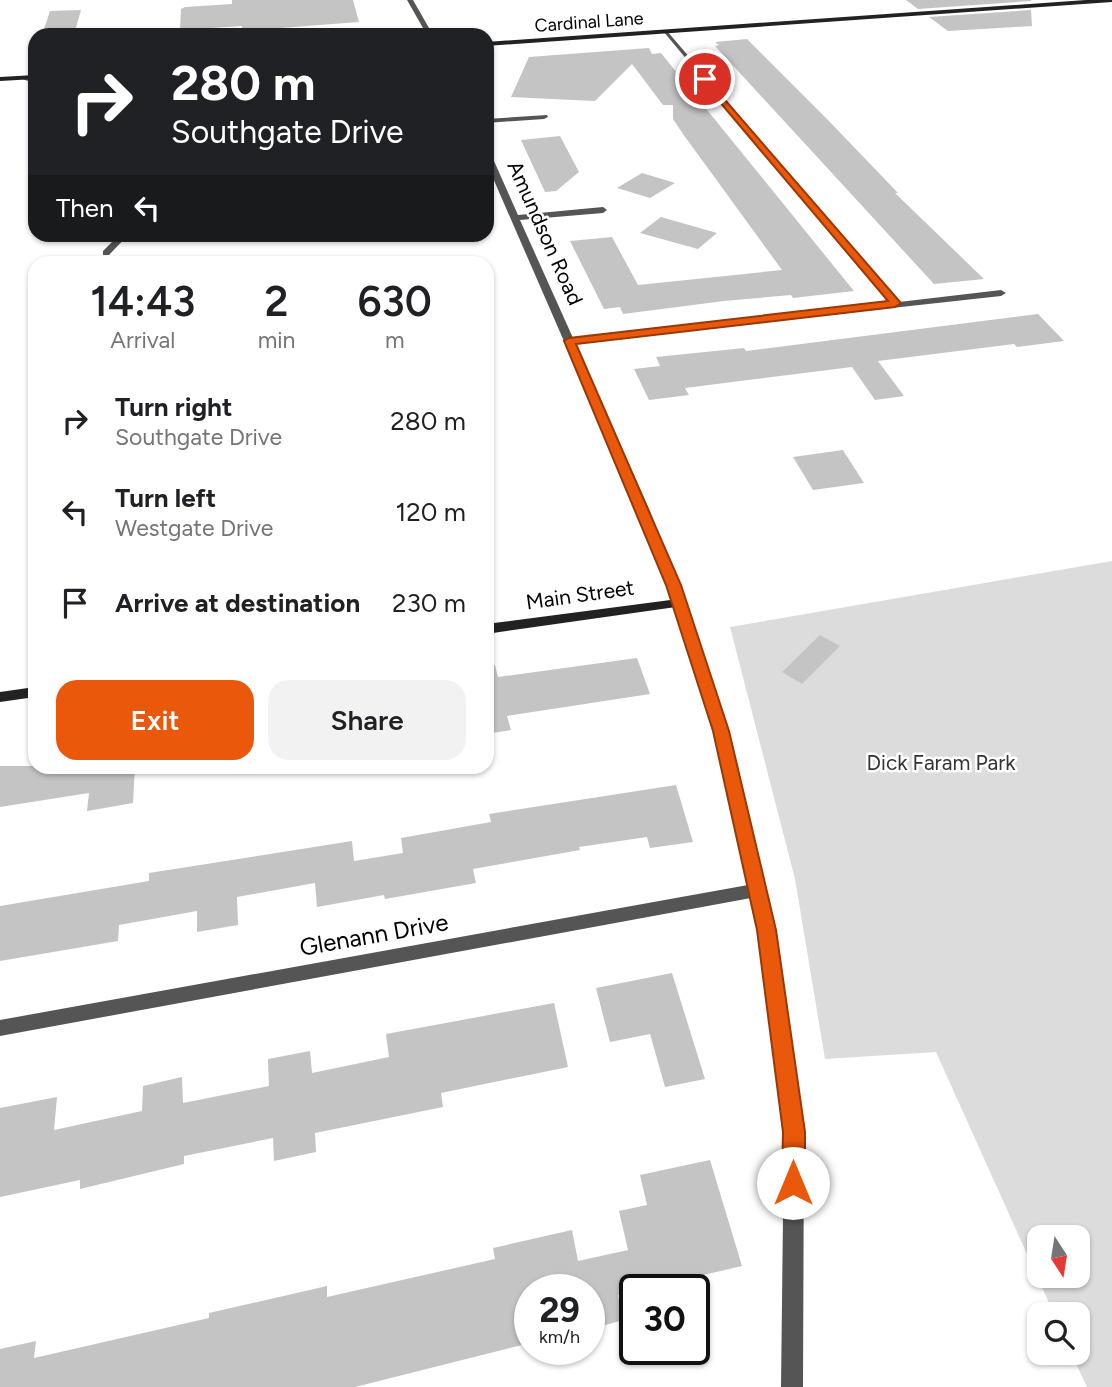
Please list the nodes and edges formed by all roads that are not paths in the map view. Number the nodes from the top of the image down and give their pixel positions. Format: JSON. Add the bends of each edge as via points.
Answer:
{"nodes":[{"id":1,"x":410,"y":0,"type":"edge"},
{"id":2,"x":1112,"y":0,"type":"edge"},
{"id":3,"x":426,"y":28,"type":"edge"},
{"id":4,"x":665,"y":32,"type":"junction"},
{"id":5,"x":494,"y":43,"type":"edge"},
{"id":6,"x":28,"y":78,"type":"edge"},
{"id":7,"x":0,"y":79,"type":"edge"},
{"id":8,"x":544,"y":117,"type":"dead end"},
{"id":9,"x":494,"y":120,"type":"edge"},
{"id":10,"x":494,"y":172,"type":"edge"},
{"id":11,"x":603,"y":210,"type":"dead end"},
{"id":12,"x":516,"y":218,"type":"junction"},
{"id":13,"x":117,"y":242,"type":"edge"},
{"id":14,"x":106,"y":253,"type":"dead end"},
{"id":15,"x":1001,"y":293,"type":"dead end"},
{"id":16,"x":895,"y":303,"type":"junction"},
{"id":17,"x":569,"y":341,"type":"junction"},
{"id":18,"x":678,"y":603,"type":"junction"},
{"id":19,"x":494,"y":628,"type":"edge"},
{"id":20,"x":28,"y":693,"type":"edge"},
{"id":21,"x":0,"y":697,"type":"edge"},
{"id":22,"x":757,"y":890,"type":"junction"},
{"id":23,"x":0,"y":1028,"type":"edge"},
{"id":24,"x":792,"y":1387,"type":"edge"}],
"edges":[{"from":1,"to":3,"type":"street"},
{"from":2,"to":4,"type":"street","name":"Cardinal Lane"},
{"from":4,"to":5,"type":"street","name":"Cardinal Lane"},
{"from":4,"to":16,"type":"street"},
{"from":6,"to":7,"type":"street"},
{"from":8,"to":9,"type":"street"},
{"from":10,"to":12,"type":"street","name":"Amundson Road"},
{"from":11,"to":12,"type":"street"},
{"from":12,"to":17,"type":"street","name":"Amundson Road"},
{"from":13,"to":14,"type":"street"},
{"from":15,"to":16,"type":"street"},
{"from":16,"to":17,"type":"street"},
{"from":17,"to":18,"type":"street","name":"Amundson Road","via":[[643,509]]},
{"from":18,"to":19,"type":"street","name":"Main Street"},
{"from":18,"to":22,"type":"street","name":"Amundson Road","via":[[721,731]]},
{"from":20,"to":21,"type":"street"},
{"from":22,"to":23,"type":"street","name":"Glenann Drive"},
{"from":22,"to":24,"type":"street","name":"Amundson Road","via":[[794,1132]]}]}
